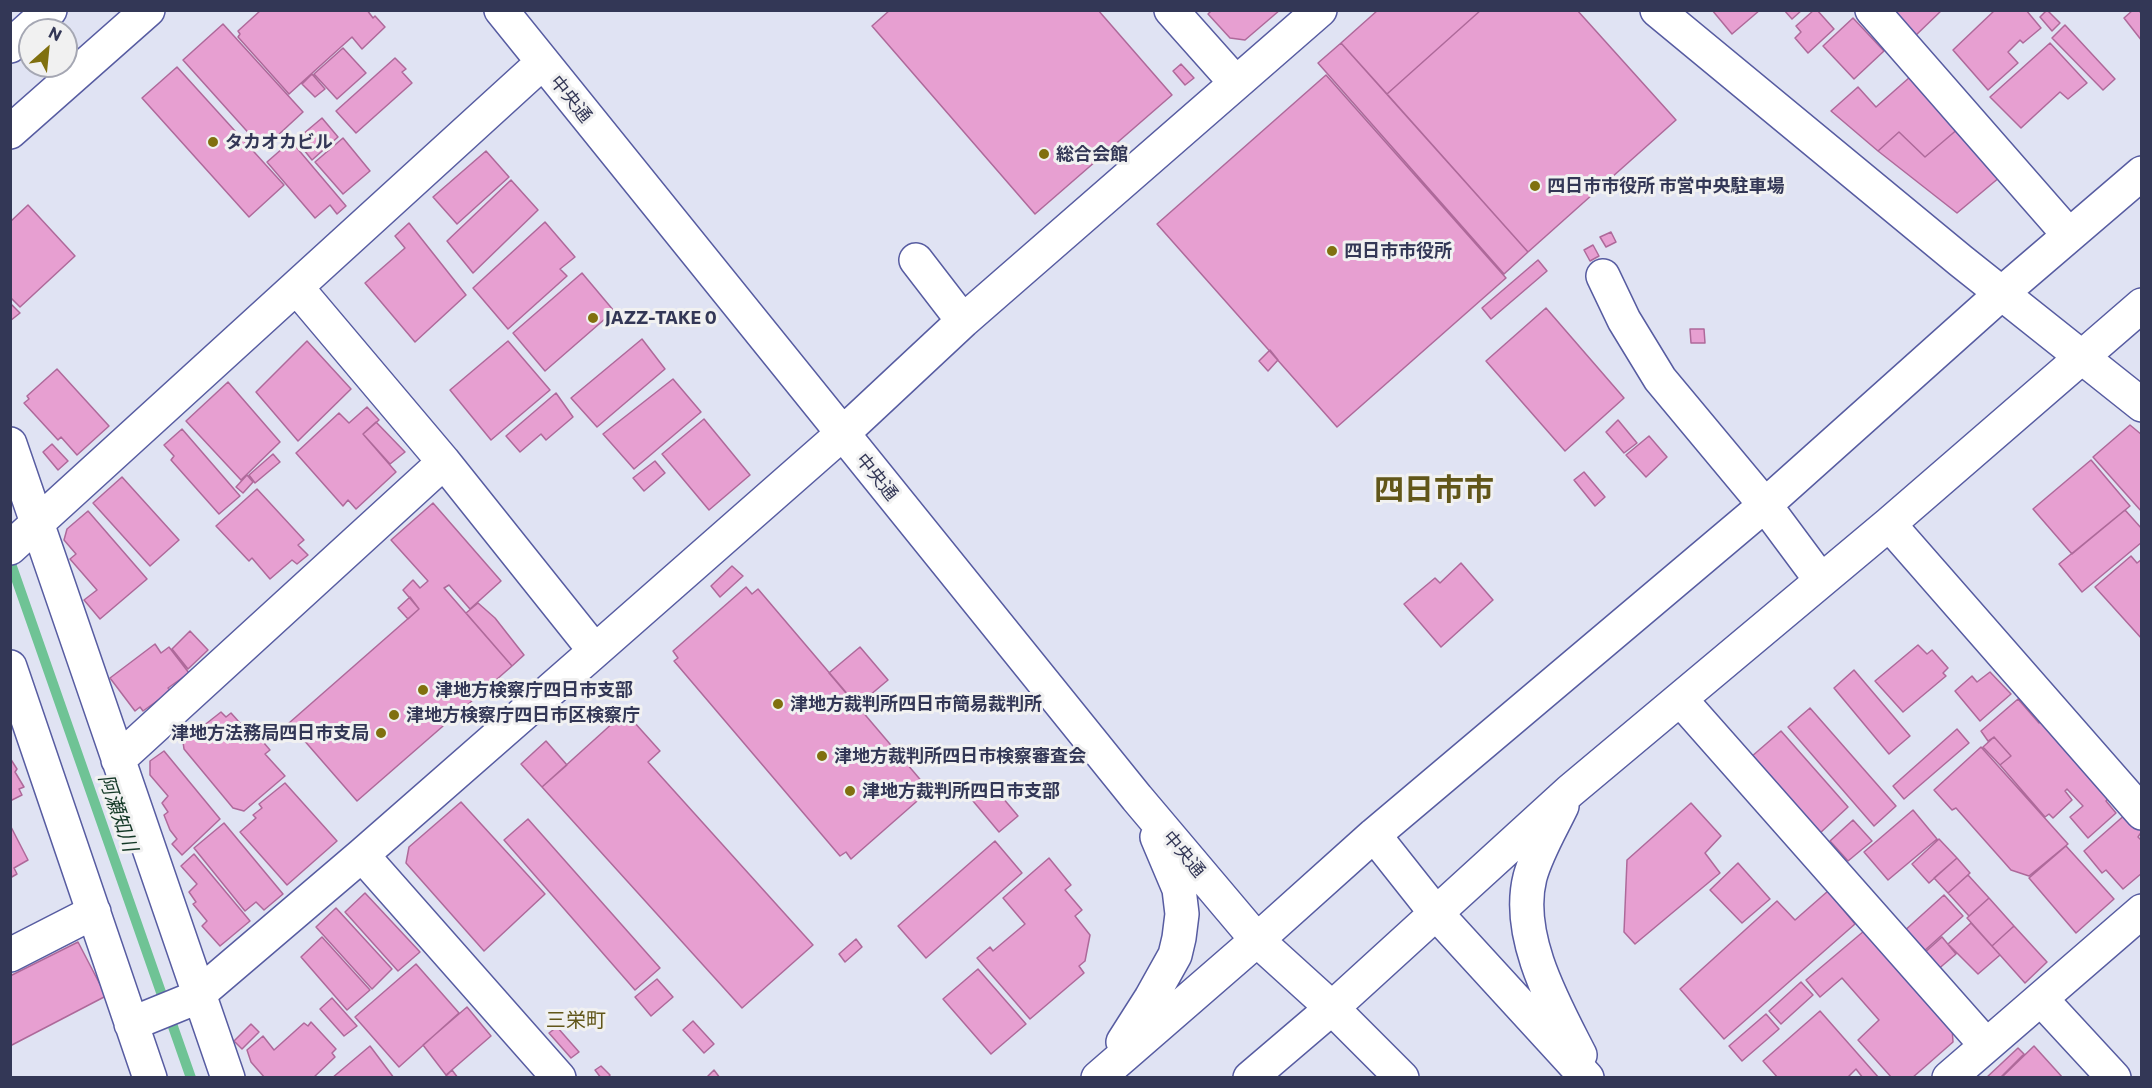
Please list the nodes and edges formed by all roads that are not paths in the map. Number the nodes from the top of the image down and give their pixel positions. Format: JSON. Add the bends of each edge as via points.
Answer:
{"nodes":[{"id":1,"x":50,"y":10,"type":"edge"},
{"id":2,"x":148,"y":10,"type":"edge"},
{"id":3,"x":501,"y":10,"type":"edge"},
{"id":4,"x":1171,"y":10,"type":"edge"},
{"id":5,"x":1320,"y":10,"type":"edge"},
{"id":6,"x":1658,"y":10,"type":"edge"},
{"id":7,"x":1872,"y":10,"type":"edge"},
{"id":8,"x":10,"y":46,"type":"edge"},
{"id":9,"x":542,"y":63,"type":"junction"},
{"id":10,"x":1236,"y":83,"type":"junction"},
{"id":11,"x":10,"y":132,"type":"edge"},
{"id":12,"x":2142,"y":174,"type":"edge"},
{"id":13,"x":2069,"y":236,"type":"junction"},
{"id":14,"x":916,"y":260,"type":"dead end"},
{"id":15,"x":1603,"y":276,"type":"dead end"},
{"id":16,"x":297,"y":288,"type":"junction"},
{"id":17,"x":2002,"y":293,"type":"junction"},
{"id":18,"x":2142,"y":305,"type":"edge"},
{"id":19,"x":963,"y":321,"type":"junction"},
{"id":20,"x":2080,"y":356,"type":"junction"},
{"id":21,"x":2142,"y":405,"type":"edge"},
{"id":22,"x":842,"y":434,"type":"junction"},
{"id":23,"x":10,"y":444,"type":"edge"},
{"id":24,"x":444,"y":462,"type":"junction"},
{"id":25,"x":1765,"y":505,"type":"junction"},
{"id":26,"x":1889,"y":524,"type":"junction"},
{"id":27,"x":24,"y":535,"type":"edge"},
{"id":28,"x":1820,"y":579,"type":"junction"},
{"id":29,"x":595,"y":651,"type":"junction"},
{"id":30,"x":10,"y":667,"type":"edge"},
{"id":31,"x":1680,"y":699,"type":"junction"},
{"id":32,"x":118,"y":760,"type":"junction"},
{"id":33,"x":1570,"y":791,"type":"junction"},
{"id":34,"x":1137,"y":798,"type":"junction"},
{"id":35,"x":2142,"y":813,"type":"edge"},
{"id":36,"x":1374,"y":835,"type":"junction"},
{"id":37,"x":362,"y":855,"type":"junction"},
{"id":38,"x":2142,"y":911,"type":"edge"},
{"id":39,"x":94,"y":912,"type":"junction"},
{"id":40,"x":1435,"y":912,"type":"junction"},
{"id":41,"x":1257,"y":940,"type":"junction"},
{"id":42,"x":10,"y":955,"type":"edge"},
{"id":43,"x":194,"y":997,"type":"junction"},
{"id":44,"x":2041,"y":999,"type":"junction"},
{"id":45,"x":1332,"y":1008,"type":"junction"},
{"id":46,"x":137,"y":1021,"type":"junction"},
{"id":47,"x":1986,"y":1045,"type":"junction"},
{"id":48,"x":150,"y":1077,"type":"edge"},
{"id":49,"x":228,"y":1077,"type":"edge"},
{"id":50,"x":559,"y":1077,"type":"edge"},
{"id":51,"x":1093,"y":1077,"type":"edge"},
{"id":52,"x":1098,"y":1077,"type":"edge"},
{"id":53,"x":1250,"y":1077,"type":"edge"},
{"id":54,"x":1402,"y":1077,"type":"edge"},
{"id":55,"x":1587,"y":1077,"type":"edge"},
{"id":56,"x":1592,"y":1077,"type":"edge"},
{"id":57,"x":1949,"y":1077,"type":"edge"},
{"id":58,"x":2114,"y":1077,"type":"edge"}],
"edges":[{"from":1,"to":8,"type":"main road"},
{"from":2,"to":11,"type":"main road"},
{"from":3,"to":9,"type":"main road","name":"中央通"},
{"from":4,"to":10,"type":"main road"},
{"from":5,"to":10,"type":"main road"},
{"from":6,"to":17,"type":"main road"},
{"from":7,"to":13,"type":"main road"},
{"from":9,"to":16,"type":"main road"},
{"from":9,"to":22,"type":"main road","name":"中央通"},
{"from":10,"to":19,"type":"main road"},
{"from":12,"to":13,"type":"main road"},
{"from":13,"to":17,"type":"main road"},
{"from":14,"to":19,"type":"main road"},
{"from":15,"to":25,"type":"main road","via":[[1660,380]]},
{"from":16,"to":24,"type":"main road"},
{"from":16,"to":27,"type":"main road"},
{"from":17,"to":20,"type":"main road"},
{"from":17,"to":25,"type":"main road"},
{"from":18,"to":20,"type":"main road"},
{"from":19,"to":22,"type":"main road"},
{"from":20,"to":21,"type":"main road"},
{"from":20,"to":26,"type":"main road"},
{"from":22,"to":29,"type":"main road"},
{"from":22,"to":34,"type":"main road","name":"中央通"},
{"from":23,"to":27,"type":"main road"},
{"from":24,"to":29,"type":"main road"},
{"from":24,"to":32,"type":"main road"},
{"from":25,"to":28,"type":"main road"},
{"from":25,"to":36,"type":"main road"},
{"from":26,"to":28,"type":"main road"},
{"from":26,"to":35,"type":"main road"},
{"from":27,"to":32,"type":"main road"},
{"from":28,"to":31,"type":"main road"},
{"from":29,"to":37,"type":"main road"},
{"from":30,"to":39,"type":"main road"},
{"from":31,"to":33,"type":"main road"},
{"from":31,"to":47,"type":"main road"},
{"from":32,"to":43,"type":"main road"},
{"from":33,"to":40,"type":"main road"},
{"from":33,"to":56,"type":"main road","via":[[1530,878],[1527,916],[1551,998]]},
{"from":34,"to":41,"type":"main road","name":"中央通"},
{"from":34,"to":51,"type":"main road","via":[[1179,889],[1179,938],[1175,955],[1151,998],[1128,1035]]},
{"from":36,"to":40,"type":"main road"},
{"from":36,"to":41,"type":"main road"},
{"from":37,"to":43,"type":"main road"},
{"from":37,"to":50,"type":"main road"},
{"from":38,"to":44,"type":"main road"},
{"from":39,"to":42,"type":"main road"},
{"from":39,"to":46,"type":"main road"},
{"from":40,"to":45,"type":"main road"},
{"from":40,"to":55,"type":"main road"},
{"from":41,"to":45,"type":"main road","name":"中央通"},
{"from":41,"to":52,"type":"main road"},
{"from":43,"to":46,"type":"main road"},
{"from":43,"to":49,"type":"main road"},
{"from":44,"to":47,"type":"main road"},
{"from":44,"to":58,"type":"main road"},
{"from":45,"to":53,"type":"main road"},
{"from":45,"to":54,"type":"main road","name":"中央通"},
{"from":46,"to":48,"type":"main road"},
{"from":47,"to":57,"type":"main road"}]}
